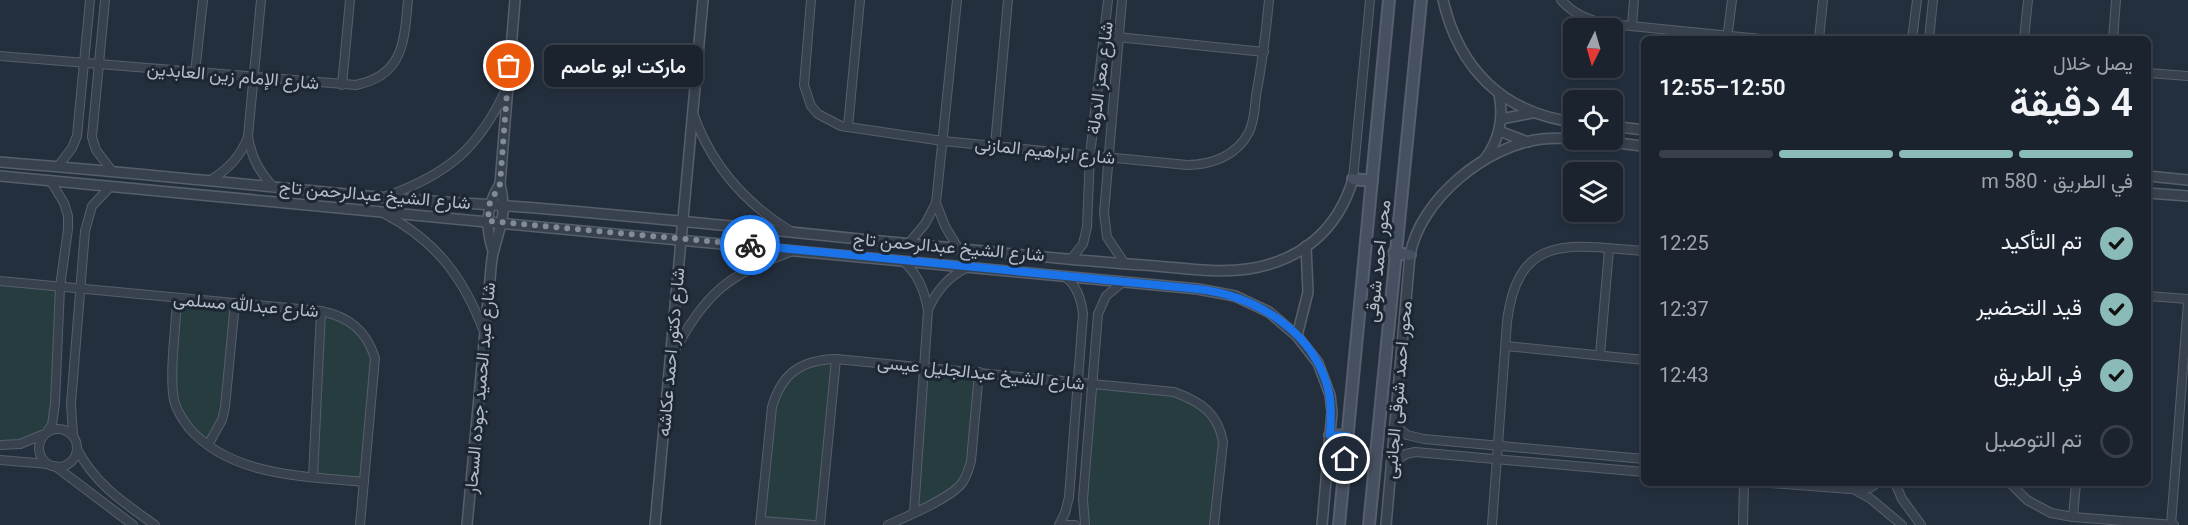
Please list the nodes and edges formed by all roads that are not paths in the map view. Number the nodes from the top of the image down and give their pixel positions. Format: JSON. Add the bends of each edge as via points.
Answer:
{"nodes":[{"id":1,"x":90,"y":0,"type":"edge"},
{"id":2,"x":105,"y":0,"type":"edge"},
{"id":3,"x":203,"y":0,"type":"edge"},
{"id":4,"x":261,"y":0,"type":"edge"},
{"id":5,"x":350,"y":0,"type":"edge"},
{"id":6,"x":408,"y":0,"type":"edge"},
{"id":7,"x":515,"y":0,"type":"edge"},
{"id":8,"x":704,"y":0,"type":"edge"},
{"id":9,"x":811,"y":0,"type":"edge"},
{"id":10,"x":860,"y":0,"type":"edge"},
{"id":11,"x":957,"y":0,"type":"edge"},
{"id":12,"x":1008,"y":0,"type":"edge"},
{"id":13,"x":1108,"y":0,"type":"edge"},
{"id":14,"x":1122,"y":0,"type":"edge"},
{"id":15,"x":1269,"y":0,"type":"edge"},
{"id":16,"x":1370,"y":0,"type":"edge"},
{"id":17,"x":1389,"y":0,"type":"edge"},
{"id":18,"x":1421,"y":0,"type":"edge"},
{"id":19,"x":1443,"y":0,"type":"edge"},
{"id":20,"x":1562,"y":0,"type":"edge"},
{"id":21,"x":1634,"y":0,"type":"edge"},
{"id":22,"x":1732,"y":0,"type":"edge"},
{"id":23,"x":1823,"y":0,"type":"edge"},
{"id":24,"x":1917,"y":0,"type":"edge"},
{"id":25,"x":1933,"y":0,"type":"edge"},
{"id":26,"x":2028,"y":0,"type":"edge"},
{"id":27,"x":2116,"y":0,"type":"edge"},
{"id":28,"x":1632,"y":26,"type":"junction"},
{"id":29,"x":1719,"y":36,"type":"edge"},
{"id":30,"x":1728,"y":36,"type":"edge"},
{"id":31,"x":1819,"y":36,"type":"edge"},
{"id":32,"x":1912,"y":36,"type":"edge"},
{"id":33,"x":1929,"y":36,"type":"edge"},
{"id":34,"x":2024,"y":36,"type":"edge"},
{"id":35,"x":2113,"y":36,"type":"edge"},
{"id":36,"x":1118,"y":37,"type":"junction"},
{"id":37,"x":1264,"y":52,"type":"junction"},
{"id":38,"x":0,"y":56,"type":"edge"},
{"id":39,"x":84,"y":63,"type":"junction"},
{"id":40,"x":98,"y":65,"type":"junction"},
{"id":41,"x":195,"y":73,"type":"junction"},
{"id":42,"x":2151,"y":73,"type":"edge"},
{"id":43,"x":2188,"y":76,"type":"edge"},
{"id":44,"x":254,"y":78,"type":"junction"},
{"id":45,"x":342,"y":85,"type":"junction"},
{"id":46,"x":507,"y":86,"type":"junction"},
{"id":47,"x":1499,"y":94,"type":"junction"},
{"id":48,"x":693,"y":112,"type":"junction"},
{"id":49,"x":1532,"y":112,"type":"junction"},
{"id":50,"x":1501,"y":119,"type":"junction"},
{"id":51,"x":1563,"y":119,"type":"edge"},
{"id":52,"x":848,"y":127,"type":"junction"},
{"id":53,"x":1623,"y":127,"type":"edge"},
{"id":54,"x":1641,"y":130,"type":"edge"},
{"id":55,"x":1499,"y":131,"type":"junction"},
{"id":56,"x":248,"y":136,"type":"junction"},
{"id":57,"x":943,"y":141,"type":"junction"},
{"id":58,"x":1528,"y":142,"type":"junction"},
{"id":59,"x":995,"y":145,"type":"junction"},
{"id":60,"x":1641,"y":146,"type":"edge"},
{"id":61,"x":1090,"y":155,"type":"junction"},
{"id":62,"x":1107,"y":157,"type":"junction"},
{"id":63,"x":3,"y":162,"type":"edge"},
{"id":64,"x":59,"y":165,"type":"junction"},
{"id":65,"x":1479,"y":165,"type":"junction"},
{"id":66,"x":112,"y":171,"type":"junction"},
{"id":67,"x":2,"y":176,"type":"edge"},
{"id":68,"x":167,"y":176,"type":"junction"},
{"id":69,"x":2151,"y":176,"type":"edge"},
{"id":70,"x":1353,"y":179,"type":"junction"},
{"id":71,"x":50,"y":180,"type":"junction"},
{"id":72,"x":211,"y":180,"type":"junction"},
{"id":73,"x":2188,"y":180,"type":"edge"},
{"id":74,"x":1372,"y":181,"type":"junction"},
{"id":75,"x":500,"y":184,"type":"junction"},
{"id":76,"x":111,"y":186,"type":"junction"},
{"id":77,"x":273,"y":187,"type":"junction"},
{"id":78,"x":165,"y":191,"type":"junction"},
{"id":79,"x":335,"y":193,"type":"junction"},
{"id":80,"x":2151,"y":193,"type":"edge"},
{"id":81,"x":2188,"y":196,"type":"edge"},
{"id":82,"x":383,"y":197,"type":"junction"},
{"id":83,"x":936,"y":203,"type":"junction"},
{"id":84,"x":489,"y":205,"type":"junction"},
{"id":85,"x":334,"y":206,"type":"junction"},
{"id":86,"x":504,"y":206,"type":"junction"},
{"id":87,"x":379,"y":210,"type":"junction"},
{"id":88,"x":488,"y":221,"type":"junction"},
{"id":89,"x":503,"y":222,"type":"junction"},
{"id":90,"x":684,"y":222,"type":"junction"},
{"id":91,"x":794,"y":232,"type":"junction"},
{"id":92,"x":682,"y":239,"type":"junction"},
{"id":93,"x":909,"y":243,"type":"junction"},
{"id":94,"x":1306,"y":246,"type":"junction"},
{"id":95,"x":957,"y":248,"type":"junction"},
{"id":96,"x":1609,"y":249,"type":"junction"},
{"id":97,"x":493,"y":250,"type":"junction"},
{"id":98,"x":795,"y":250,"type":"junction"},
{"id":99,"x":1641,"y":251,"type":"edge"},
{"id":100,"x":1394,"y":253,"type":"junction"},
{"id":101,"x":1410,"y":255,"type":"junction"},
{"id":102,"x":1071,"y":259,"type":"junction"},
{"id":103,"x":903,"y":260,"type":"junction"},
{"id":104,"x":1125,"y":264,"type":"junction"},
{"id":105,"x":968,"y":267,"type":"junction"},
{"id":106,"x":1063,"y":276,"type":"junction"},
{"id":107,"x":0,"y":281,"type":"edge"},
{"id":108,"x":1124,"y":282,"type":"junction"},
{"id":109,"x":60,"y":286,"type":"junction"},
{"id":110,"x":80,"y":289,"type":"junction"},
{"id":111,"x":2151,"y":296,"type":"edge"},
{"id":112,"x":177,"y":299,"type":"junction"},
{"id":113,"x":2188,"y":301,"type":"edge"},
{"id":114,"x":235,"y":303,"type":"junction"},
{"id":115,"x":321,"y":311,"type":"junction"},
{"id":116,"x":928,"y":311,"type":"junction"},
{"id":117,"x":484,"y":332,"type":"junction"},
{"id":118,"x":1297,"y":336,"type":"junction"},
{"id":119,"x":1506,"y":346,"type":"junction"},
{"id":120,"x":1600,"y":355,"type":"junction"},
{"id":121,"x":671,"y":356,"type":"junction"},
{"id":122,"x":836,"y":359,"type":"junction"},
{"id":123,"x":1641,"y":360,"type":"edge"},
{"id":124,"x":925,"y":367,"type":"junction"},
{"id":125,"x":979,"y":372,"type":"junction"},
{"id":126,"x":1077,"y":382,"type":"junction"},
{"id":127,"x":1092,"y":384,"type":"junction"},
{"id":128,"x":1394,"y":425,"type":"junction"},
{"id":129,"x":45,"y":434,"type":"junction"},
{"id":130,"x":73,"y":435,"type":"junction"},
{"id":131,"x":1330,"y":435,"type":"junction"},
{"id":132,"x":1347,"y":436,"type":"junction"},
{"id":133,"x":0,"y":445,"type":"edge"},
{"id":134,"x":208,"y":445,"type":"junction"},
{"id":135,"x":1499,"y":446,"type":"junction"},
{"id":136,"x":77,"y":449,"type":"junction"},
{"id":137,"x":1498,"y":458,"type":"junction"},
{"id":138,"x":1641,"y":459,"type":"edge"},
{"id":139,"x":0,"y":460,"type":"edge"},
{"id":140,"x":1391,"y":464,"type":"junction"},
{"id":141,"x":51,"y":465,"type":"junction"},
{"id":142,"x":1641,"y":472,"type":"edge"},
{"id":143,"x":313,"y":477,"type":"junction"},
{"id":144,"x":364,"y":482,"type":"junction"},
{"id":145,"x":1744,"y":486,"type":"edge"},
{"id":146,"x":1806,"y":486,"type":"edge"},
{"id":147,"x":1846,"y":486,"type":"edge"},
{"id":148,"x":1873,"y":486,"type":"edge"},
{"id":149,"x":1896,"y":486,"type":"edge"},
{"id":150,"x":2013,"y":486,"type":"edge"},
{"id":151,"x":2076,"y":486,"type":"edge"},
{"id":152,"x":1853,"y":490,"type":"junction"},
{"id":153,"x":914,"y":512,"type":"junction"},
{"id":154,"x":2073,"y":517,"type":"junction"},
{"id":155,"x":760,"y":523,"type":"edge"},
{"id":156,"x":133,"y":525,"type":"edge"},
{"id":157,"x":155,"y":525,"type":"edge"},
{"id":158,"x":360,"y":525,"type":"edge"},
{"id":159,"x":467,"y":525,"type":"edge"},
{"id":160,"x":655,"y":525,"type":"edge"},
{"id":161,"x":813,"y":525,"type":"edge"},
{"id":162,"x":820,"y":525,"type":"edge"},
{"id":163,"x":888,"y":525,"type":"edge"},
{"id":164,"x":1061,"y":525,"type":"edge"},
{"id":165,"x":1075,"y":525,"type":"edge"},
{"id":166,"x":1085,"y":525,"type":"edge"},
{"id":167,"x":1214,"y":525,"type":"edge"},
{"id":168,"x":1322,"y":525,"type":"edge"},
{"id":169,"x":1339,"y":525,"type":"edge"},
{"id":170,"x":1369,"y":525,"type":"edge"},
{"id":171,"x":1386,"y":525,"type":"edge"},
{"id":172,"x":1492,"y":525,"type":"edge"},
{"id":173,"x":1743,"y":525,"type":"edge"},
{"id":174,"x":1902,"y":525,"type":"edge"},
{"id":175,"x":1921,"y":525,"type":"edge"},
{"id":176,"x":2172,"y":525,"type":"edge"}],
"edges":[{"from":1,"to":39,"type":"street"},
{"from":2,"to":40,"type":"street"},
{"from":3,"to":41,"type":"street"},
{"from":4,"to":44,"type":"street"},
{"from":5,"to":45,"type":"street"},
{"from":6,"to":45,"type":"street","name":"شارع الإمام زين العابدين","via":[[404,44],[391,68],[369,82]]},
{"from":7,"to":46,"type":"street","name":"شارع عبد الحميد جوده السحار"},
{"from":8,"to":48,"type":"street","name":"شارع دكتور احمد عكاشه"},
{"from":9,"to":52,"type":"street","name":"شارع ابراهيم المازنى","via":[[806,96],[818,114]]},
{"from":10,"to":52,"type":"street"},
{"from":11,"to":57,"type":"street"},
{"from":12,"to":59,"type":"street"},
{"from":13,"to":61,"type":"street","name":"شارع معز الدولة"},
{"from":14,"to":36,"type":"street","name":"شارع معز الدولة"},
{"from":15,"to":37,"type":"street","name":"شارع ابراهيم المازنى"},
{"from":16,"to":70,"type":"street"},
{"from":17,"to":74,"type":"main road","name":"محور احمد شوقى"},
{"from":18,"to":100,"type":"main road","name":"محور احمد شوقى"},
{"from":19,"to":47,"type":"street","via":[[1451,26],[1473,68]]},
{"from":20,"to":28,"type":"street","via":[[1585,19]]},
{"from":21,"to":28,"type":"street"},
{"from":22,"to":30,"type":"street"},
{"from":23,"to":31,"type":"street"},
{"from":24,"to":32,"type":"street"},
{"from":25,"to":33,"type":"street"},
{"from":26,"to":34,"type":"street"},
{"from":27,"to":35,"type":"street"},
{"from":28,"to":29,"type":"street"},
{"from":36,"to":37,"type":"street"},
{"from":36,"to":62,"type":"street","name":"شارع معز الدولة"},
{"from":37,"to":62,"type":"street","name":"شارع ابراهيم المازنى","via":[[1249,132],[1230,153],[1202,165]]},
{"from":38,"to":39,"type":"street","name":"شارع الإمام زين العابدين"},
{"from":39,"to":40,"type":"street","name":"شارع الإمام زين العابدين"},
{"from":39,"to":64,"type":"street","via":[[76,136]]},
{"from":40,"to":41,"type":"street","name":"شارع الإمام زين العابدين"},
{"from":40,"to":66,"type":"street","via":[[92,137],[96,150]]},
{"from":41,"to":44,"type":"street","name":"شارع الإمام زين العابدين"},
{"from":42,"to":43,"type":"street"},
{"from":44,"to":45,"type":"street","name":"شارع الإمام زين العابدين"},
{"from":44,"to":56,"type":"street"},
{"from":46,"to":75,"type":"street","name":"شارع عبد الحميد جوده السحار"},
{"from":46,"to":82,"type":"street","via":[[496,112],[460,157],[436,175]]},
{"from":47,"to":49,"type":"street"},
{"from":47,"to":50,"type":"street"},
{"from":48,"to":90,"type":"street","name":"شارع دكتور احمد عكاشه"},
{"from":48,"to":91,"type":"street","via":[[707,147],[727,178],[753,205]]},
{"from":49,"to":50,"type":"street"},
{"from":49,"to":51,"type":"street"},
{"from":50,"to":55,"type":"street"},
{"from":52,"to":57,"type":"street","name":"شارع ابراهيم المازنى"},
{"from":53,"to":54,"type":"street"},
{"from":55,"to":58,"type":"street"},
{"from":55,"to":65,"type":"street","via":[[1492,150]]},
{"from":56,"to":72,"type":"street","via":[[234,163]]},
{"from":56,"to":77,"type":"street","via":[[256,165]]},
{"from":57,"to":59,"type":"street","name":"شارع ابراهيم المازنى"},
{"from":57,"to":83,"type":"street"},
{"from":58,"to":60,"type":"street","via":[[1552,139]]},
{"from":58,"to":65,"type":"street"},
{"from":59,"to":61,"type":"street","name":"شارع ابراهيم المازنى"},
{"from":61,"to":62,"type":"street","name":"شارع ابراهيم المازنى"},
{"from":61,"to":102,"type":"street","name":"شارع معز الدولة","via":[[1087,227],[1083,244]]},
{"from":62,"to":104,"type":"street","name":"شارع معز الدولة","via":[[1104,225],[1108,240]]},
{"from":63,"to":64,"type":"street","name":"شارع الشيخ عبدالرحمن تاج"},
{"from":63,"to":67,"type":"street"},
{"from":64,"to":66,"type":"street","name":"شارع الشيخ عبدالرحمن تاج"},
{"from":65,"to":101,"type":"street","name":"محور احمد شوقى الجانبى","via":[[1434,203],[1420,224]]},
{"from":66,"to":68,"type":"street","name":"شارع الشيخ عبدالرحمن تاج"},
{"from":67,"to":71,"type":"street","name":"شارع الشيخ عبدالرحمن تاج"},
{"from":68,"to":72,"type":"street","name":"شارع الشيخ عبدالرحمن تاج"},
{"from":68,"to":78,"type":"street"},
{"from":69,"to":73,"type":"street"},
{"from":70,"to":74,"type":"main road"},
{"from":70,"to":94,"type":"street","name":"شارع الشيخ عبدالرحمن تاج","via":[[1347,200],[1333,223]]},
{"from":71,"to":76,"type":"street","name":"شارع الشيخ عبدالرحمن تاج"},
{"from":71,"to":109,"type":"street","via":[[68,216]]},
{"from":72,"to":77,"type":"street","name":"شارع الشيخ عبدالرحمن تاج"},
{"from":74,"to":132,"type":"main road","name":"محور احمد شوقى"},
{"from":75,"to":84,"type":"street","name":"شارع عبد الحميد جوده السحار"},
{"from":75,"to":86,"type":"street","name":"شارع عبد الحميد جوده السحار"},
{"from":76,"to":78,"type":"street","name":"شارع الشيخ عبدالرحمن تاج"},
{"from":76,"to":110,"type":"street","via":[[92,206],[85,231]]},
{"from":77,"to":79,"type":"street","name":"شارع الشيخ عبدالرحمن تاج"},
{"from":78,"to":85,"type":"street","name":"شارع الشيخ عبدالرحمن تاج"},
{"from":79,"to":82,"type":"street","name":"شارع الشيخ عبدالرحمن تاج"},
{"from":79,"to":85,"type":"street"},
{"from":80,"to":81,"type":"street"},
{"from":82,"to":84,"type":"street","name":"شارع الشيخ عبدالرحمن تاج"},
{"from":83,"to":93,"type":"street","via":[[926,224]]},
{"from":83,"to":95,"type":"street"},
{"from":84,"to":86,"type":"street","name":"شارع الشيخ عبدالرحمن تاج"},
{"from":84,"to":88,"type":"street","name":"شارع عبد الحميد جوده السحار"},
{"from":85,"to":87,"type":"street","name":"شارع الشيخ عبدالرحمن تاج"},
{"from":86,"to":89,"type":"street","name":"شارع عبد الحميد جوده السحار"},
{"from":86,"to":90,"type":"street","name":"شارع الشيخ عبدالرحمن تاج"},
{"from":87,"to":88,"type":"street","name":"شارع الشيخ عبدالرحمن تاج"},
{"from":87,"to":117,"type":"street","via":[[418,234],[444,260],[470,298]]},
{"from":88,"to":89,"type":"street","name":"شارع الشيخ عبدالرحمن تاج"},
{"from":88,"to":97,"type":"street","name":"شارع عبد الحميد جوده السحار"},
{"from":89,"to":92,"type":"street","name":"شارع الشيخ عبدالرحمن تاج"},
{"from":89,"to":97,"type":"street","name":"شارع عبد الحميد جوده السحار"},
{"from":90,"to":91,"type":"street","name":"شارع الشيخ عبدالرحمن تاج"},
{"from":90,"to":92,"type":"street","name":"شارع دكتور احمد عكاشه"},
{"from":91,"to":93,"type":"street","name":"شارع الشيخ عبدالرحمن تاج"},
{"from":92,"to":98,"type":"street","name":"شارع الشيخ عبدالرحمن تاج"},
{"from":92,"to":121,"type":"street","name":"شارع دكتور احمد عكاشه"},
{"from":93,"to":95,"type":"street","name":"شارع الشيخ عبدالرحمن تاج"},
{"from":94,"to":104,"type":"street","name":"شارع الشيخ عبدالرحمن تاج","via":[[1289,258],[1248,269]]},
{"from":94,"to":118,"type":"street","via":[[1308,292]]},
{"from":95,"to":102,"type":"street","name":"شارع الشيخ عبدالرحمن تاج"},
{"from":96,"to":99,"type":"street"},
{"from":96,"to":119,"type":"street","via":[[1557,248],[1534,259],[1520,275],[1510,299]]},
{"from":96,"to":120,"type":"street"},
{"from":97,"to":117,"type":"street","name":"شارع عبد الحميد جوده السحار"},
{"from":98,"to":103,"type":"street","name":"شارع الشيخ عبدالرحمن تاج"},
{"from":98,"to":121,"type":"street","via":[[752,267],[719,288],[693,318]]},
{"from":100,"to":101,"type":"main road"},
{"from":100,"to":170,"type":"main road","name":"محور احمد شوقى"},
{"from":101,"to":128,"type":"street","name":"محور احمد شوقى الجانبى"},
{"from":102,"to":104,"type":"street","name":"شارع الشيخ عبدالرحمن تاج"},
{"from":103,"to":105,"type":"street","name":"شارع الشيخ عبدالرحمن تاج"},
{"from":103,"to":116,"type":"street","via":[[920,283]]},
{"from":104,"to":108,"type":"street"},
{"from":105,"to":106,"type":"street","name":"شارع الشيخ عبدالرحمن تاج"},
{"from":105,"to":116,"type":"street","via":[[943,285]]},
{"from":106,"to":108,"type":"street","name":"شارع الشيخ عبدالرحمن تاج"},
{"from":106,"to":126,"type":"street","via":[[1075,288],[1082,304]]},
{"from":107,"to":109,"type":"street","name":"شارع عبدالله مسلمى"},
{"from":108,"to":118,"type":"street","name":"شارع الشيخ عبدالرحمن تاج","via":[[1235,296],[1269,312]]},
{"from":108,"to":127,"type":"street","via":[[1106,296],[1098,314]]},
{"from":109,"to":110,"type":"street","name":"شارع عبدالله مسلمى"},
{"from":109,"to":129,"type":"street","via":[[55,404],[52,425]]},
{"from":110,"to":112,"type":"street","name":"شارع عبدالله مسلمى"},
{"from":110,"to":130,"type":"street","via":[[71,404]]},
{"from":111,"to":113,"type":"street"},
{"from":112,"to":114,"type":"street","name":"شارع عبدالله مسلمى"},
{"from":112,"to":134,"type":"street","via":[[174,400],[187,425]]},
{"from":113,"to":176,"type":"street"},
{"from":114,"to":115,"type":"street","name":"شارع عبدالله مسلمى"},
{"from":114,"to":134,"type":"street","via":[[225,407]]},
{"from":115,"to":143,"type":"street"},
{"from":115,"to":144,"type":"street","name":"شارع عبدالله مسلمى","via":[[356,326],[375,358]]},
{"from":116,"to":124,"type":"street"},
{"from":117,"to":159,"type":"street","name":"شارع عبد الحميد جوده السحار"},
{"from":118,"to":131,"type":"street","via":[[1325,379],[1332,412]]},
{"from":119,"to":120,"type":"street"},
{"from":119,"to":135,"type":"street"},
{"from":120,"to":123,"type":"street"},
{"from":121,"to":160,"type":"street","name":"شارع دكتور احمد عكاشه"},
{"from":122,"to":124,"type":"street","name":"شارع الشيخ عبدالجليل عيسى"},
{"from":122,"to":155,"type":"street","name":"شارع الشيخ عبدالجليل عيسى","via":[[821,359],[794,370],[776,393]]},
{"from":122,"to":162,"type":"street"},
{"from":124,"to":125,"type":"street","name":"شارع الشيخ عبدالجليل عيسى"},
{"from":124,"to":153,"type":"street"},
{"from":125,"to":126,"type":"street","name":"شارع الشيخ عبدالجليل عيسى"},
{"from":125,"to":153,"type":"street","via":[[968,473],[953,492]]},
{"from":126,"to":127,"type":"street","name":"شارع الشيخ عبدالجليل عيسى"},
{"from":126,"to":164,"type":"street","via":[[1069,497]]},
{"from":127,"to":166,"type":"street","via":[[1083,499]]},
{"from":127,"to":167,"type":"street","name":"شارع الشيخ عبدالجليل عيسى","via":[[1174,392],[1200,403],[1210,412],[1224,442]]},
{"from":128,"to":135,"type":"street","via":[[1415,438]]},
{"from":128,"to":140,"type":"street","name":"محور احمد شوقى الجانبى"},
{"from":129,"to":130,"type":"street","via":[[60,428]]},
{"from":129,"to":133,"type":"street","via":[[20,444]]},
{"from":129,"to":141,"type":"street","via":[[40,440],[40,453]]},
{"from":130,"to":136,"type":"street"},
{"from":131,"to":132,"type":"main road"},
{"from":131,"to":168,"type":"street"},
{"from":132,"to":169,"type":"main road","name":"محور احمد شوقى"},
{"from":134,"to":143,"type":"street","via":[[260,469]]},
{"from":135,"to":137,"type":"street"},
{"from":135,"to":138,"type":"street"},
{"from":136,"to":141,"type":"street","via":[[70,463]]},
{"from":136,"to":157,"type":"street","via":[[100,483]]},
{"from":137,"to":140,"type":"street","via":[[1415,452]]},
{"from":137,"to":142,"type":"street"},
{"from":137,"to":172,"type":"street"},
{"from":139,"to":141,"type":"street"},
{"from":140,"to":171,"type":"street","name":"محور احمد شوقى الجانبى"},
{"from":141,"to":156,"type":"street"},
{"from":143,"to":144,"type":"street"},
{"from":144,"to":158,"type":"street","name":"شارع عبدالله مسلمى"},
{"from":145,"to":173,"type":"street"},
{"from":146,"to":152,"type":"street"},
{"from":147,"to":152,"type":"street"},
{"from":148,"to":152,"type":"street"},
{"from":149,"to":175,"type":"street"},
{"from":150,"to":154,"type":"street","via":[[2038,508]]},
{"from":151,"to":154,"type":"street"},
{"from":152,"to":174,"type":"street","via":[[1871,499]]},
{"from":153,"to":163,"type":"street"},
{"from":154,"to":176,"type":"street"},
{"from":155,"to":161,"type":"street"},
{"from":164,"to":165,"type":"street"}]}
